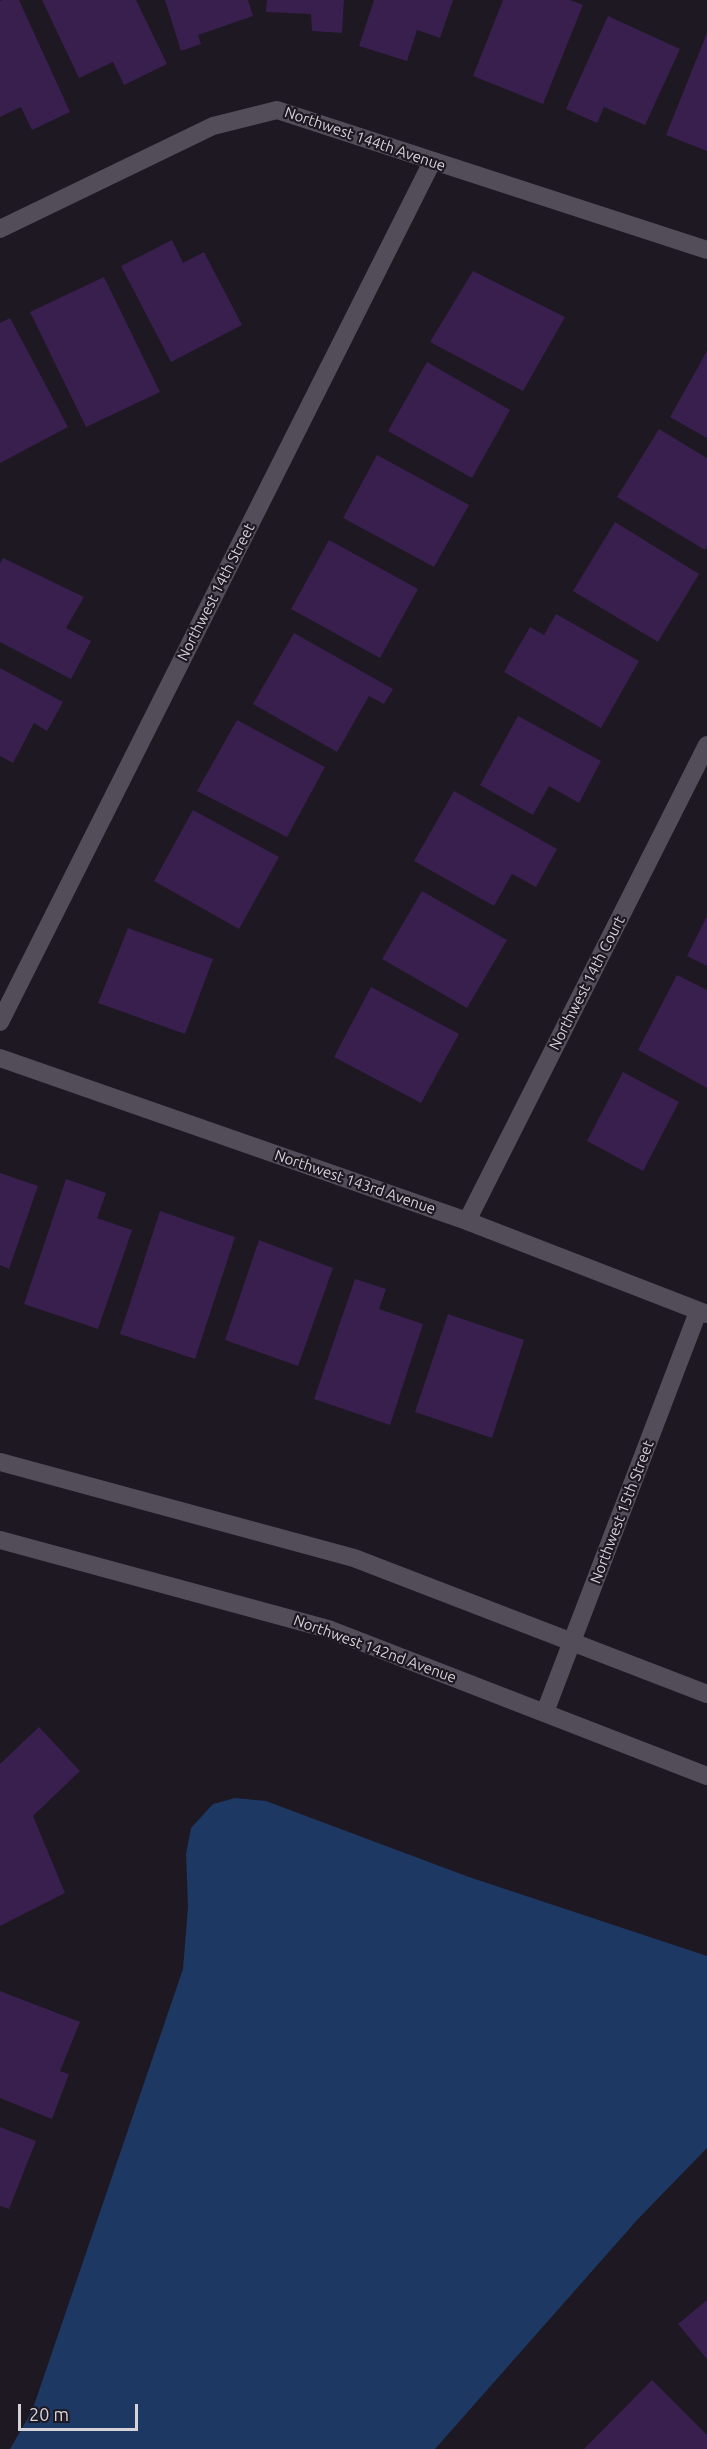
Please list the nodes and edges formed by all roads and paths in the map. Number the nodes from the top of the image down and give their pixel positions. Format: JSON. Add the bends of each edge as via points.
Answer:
{"nodes":[{"id":1,"x":432,"y":162,"type":"junction"},
{"id":2,"x":0,"y":229,"type":"edge"},
{"id":3,"x":707,"y":250,"type":"edge"},
{"id":4,"x":707,"y":745,"type":"edge"},
{"id":5,"x":0,"y":1022,"type":"edge"},
{"id":6,"x":0,"y":1058,"type":"edge"},
{"id":7,"x":467,"y":1221,"type":"junction"},
{"id":8,"x":702,"y":1313,"type":"edge"},
{"id":9,"x":0,"y":1462,"type":"edge"},
{"id":10,"x":0,"y":1540,"type":"edge"},
{"id":11,"x":572,"y":1642,"type":"junction"},
{"id":12,"x":707,"y":1694,"type":"edge"},
{"id":13,"x":544,"y":1712,"type":"junction"},
{"id":14,"x":707,"y":1776,"type":"edge"}],
"edges":[{"from":1,"to":2,"type":"street","name":"Northwest 144th Avenue","via":[[277,110],[213,126]]},
{"from":1,"to":3,"type":"street","name":"Northwest 144th Avenue"},
{"from":1,"to":5,"type":"street","name":"Northwest 14th Street"},
{"from":4,"to":7,"type":"street","name":"Northwest 14th Court"},
{"from":6,"to":7,"type":"street","name":"Northwest 143rd Avenue"},
{"from":7,"to":8,"type":"street","name":"Northwest 143rd Avenue"},
{"from":8,"to":11,"type":"street","name":"Northwest 15th Street"},
{"from":9,"to":11,"type":"street","via":[[354,1558]]},
{"from":10,"to":13,"type":"street","name":"Northwest 142nd Avenue","via":[[328,1629]]},
{"from":11,"to":12,"type":"street"},
{"from":11,"to":13,"type":"street","name":"Northwest 15th Street"},
{"from":13,"to":14,"type":"street","name":"Northwest 142nd Avenue"}]}
